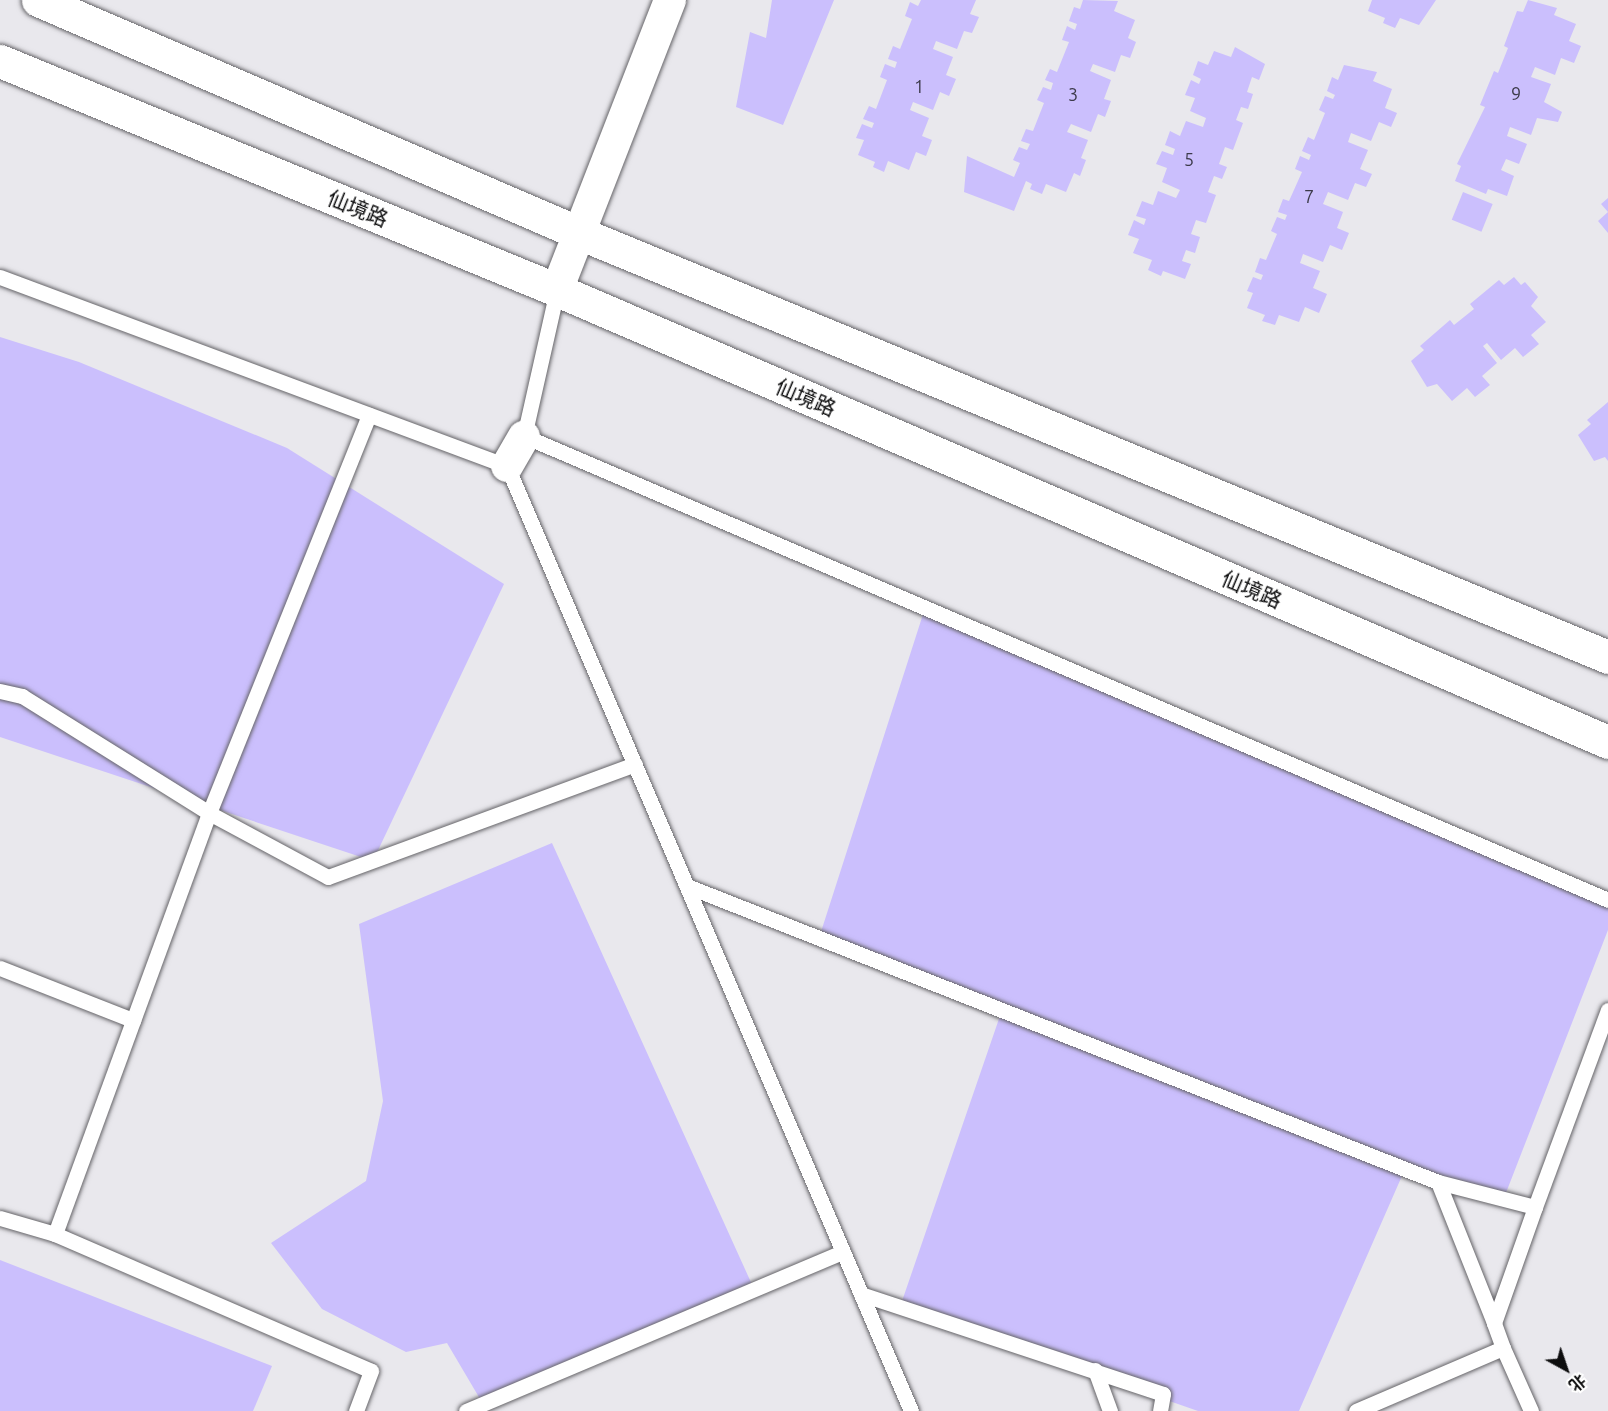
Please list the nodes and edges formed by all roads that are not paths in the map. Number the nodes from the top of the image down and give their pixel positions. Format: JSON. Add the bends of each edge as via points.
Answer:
{"nodes":[{"id":1,"x":38,"y":0,"type":"edge"},
{"id":2,"x":670,"y":0,"type":"edge"},
{"id":3,"x":0,"y":61,"type":"edge"},
{"id":4,"x":579,"y":233,"type":"junction"},
{"id":5,"x":0,"y":278,"type":"edge"},
{"id":6,"x":557,"y":290,"type":"junction"},
{"id":7,"x":369,"y":415,"type":"junction"},
{"id":8,"x":524,"y":436,"type":"junction"},
{"id":9,"x":507,"y":466,"type":"junction"},
{"id":10,"x":1608,"y":657,"type":"edge"},
{"id":11,"x":0,"y":691,"type":"edge"},
{"id":12,"x":1608,"y":742,"type":"edge"},
{"id":13,"x":635,"y":764,"type":"junction"},
{"id":14,"x":209,"y":813,"type":"junction"},
{"id":15,"x":687,"y":886,"type":"junction"},
{"id":16,"x":1608,"y":900,"type":"edge"},
{"id":17,"x":0,"y":968,"type":"edge"},
{"id":18,"x":1608,"y":1010,"type":"edge"},
{"id":19,"x":133,"y":1020,"type":"junction"},
{"id":20,"x":1438,"y":1182,"type":"junction"},
{"id":21,"x":1535,"y":1207,"type":"junction"},
{"id":22,"x":0,"y":1218,"type":"edge"},
{"id":23,"x":55,"y":1234,"type":"junction"},
{"id":24,"x":843,"y":1252,"type":"junction"},
{"id":25,"x":861,"y":1294,"type":"junction"},
{"id":26,"x":1494,"y":1323,"type":"junction"},
{"id":27,"x":1503,"y":1348,"type":"junction"},
{"id":28,"x":1095,"y":1370,"type":"junction"},
{"id":29,"x":356,"y":1411,"type":"edge"},
{"id":30,"x":466,"y":1411,"type":"edge"},
{"id":31,"x":911,"y":1411,"type":"edge"},
{"id":32,"x":1110,"y":1411,"type":"edge"},
{"id":33,"x":1160,"y":1411,"type":"edge"},
{"id":34,"x":1356,"y":1411,"type":"edge"},
{"id":35,"x":1531,"y":1411,"type":"edge"}],
"edges":[{"from":1,"to":4,"type":"main road"},
{"from":2,"to":4,"type":"street"},
{"from":3,"to":6,"type":"main road","name":"仙境路"},
{"from":4,"to":6,"type":"street"},
{"from":4,"to":10,"type":"main road"},
{"from":5,"to":7,"type":"lane"},
{"from":6,"to":8,"type":"lane"},
{"from":6,"to":12,"type":"main road","name":"仙境路"},
{"from":7,"to":9,"type":"lane"},
{"from":7,"to":14,"type":"lane"},
{"from":8,"to":9,"type":"street"},
{"from":8,"to":16,"type":"lane"},
{"from":9,"to":13,"type":"lane"},
{"from":11,"to":14,"type":"lane","via":[[21,696]]},
{"from":13,"to":14,"type":"lane","via":[[328,877]]},
{"from":13,"to":15,"type":"lane"},
{"from":14,"to":19,"type":"lane"},
{"from":15,"to":20,"type":"lane"},
{"from":15,"to":24,"type":"lane"},
{"from":17,"to":19,"type":"lane"},
{"from":18,"to":21,"type":"lane"},
{"from":19,"to":23,"type":"lane"},
{"from":20,"to":21,"type":"lane"},
{"from":20,"to":26,"type":"lane"},
{"from":21,"to":26,"type":"lane"},
{"from":22,"to":23,"type":"lane"},
{"from":23,"to":29,"type":"lane","via":[[371,1371]]},
{"from":24,"to":25,"type":"lane"},
{"from":24,"to":30,"type":"lane"},
{"from":25,"to":28,"type":"lane"},
{"from":25,"to":31,"type":"lane"},
{"from":26,"to":27,"type":"lane"},
{"from":27,"to":34,"type":"lane"},
{"from":27,"to":35,"type":"lane"},
{"from":28,"to":32,"type":"lane"},
{"from":28,"to":33,"type":"lane","via":[[1163,1394]]}]}
